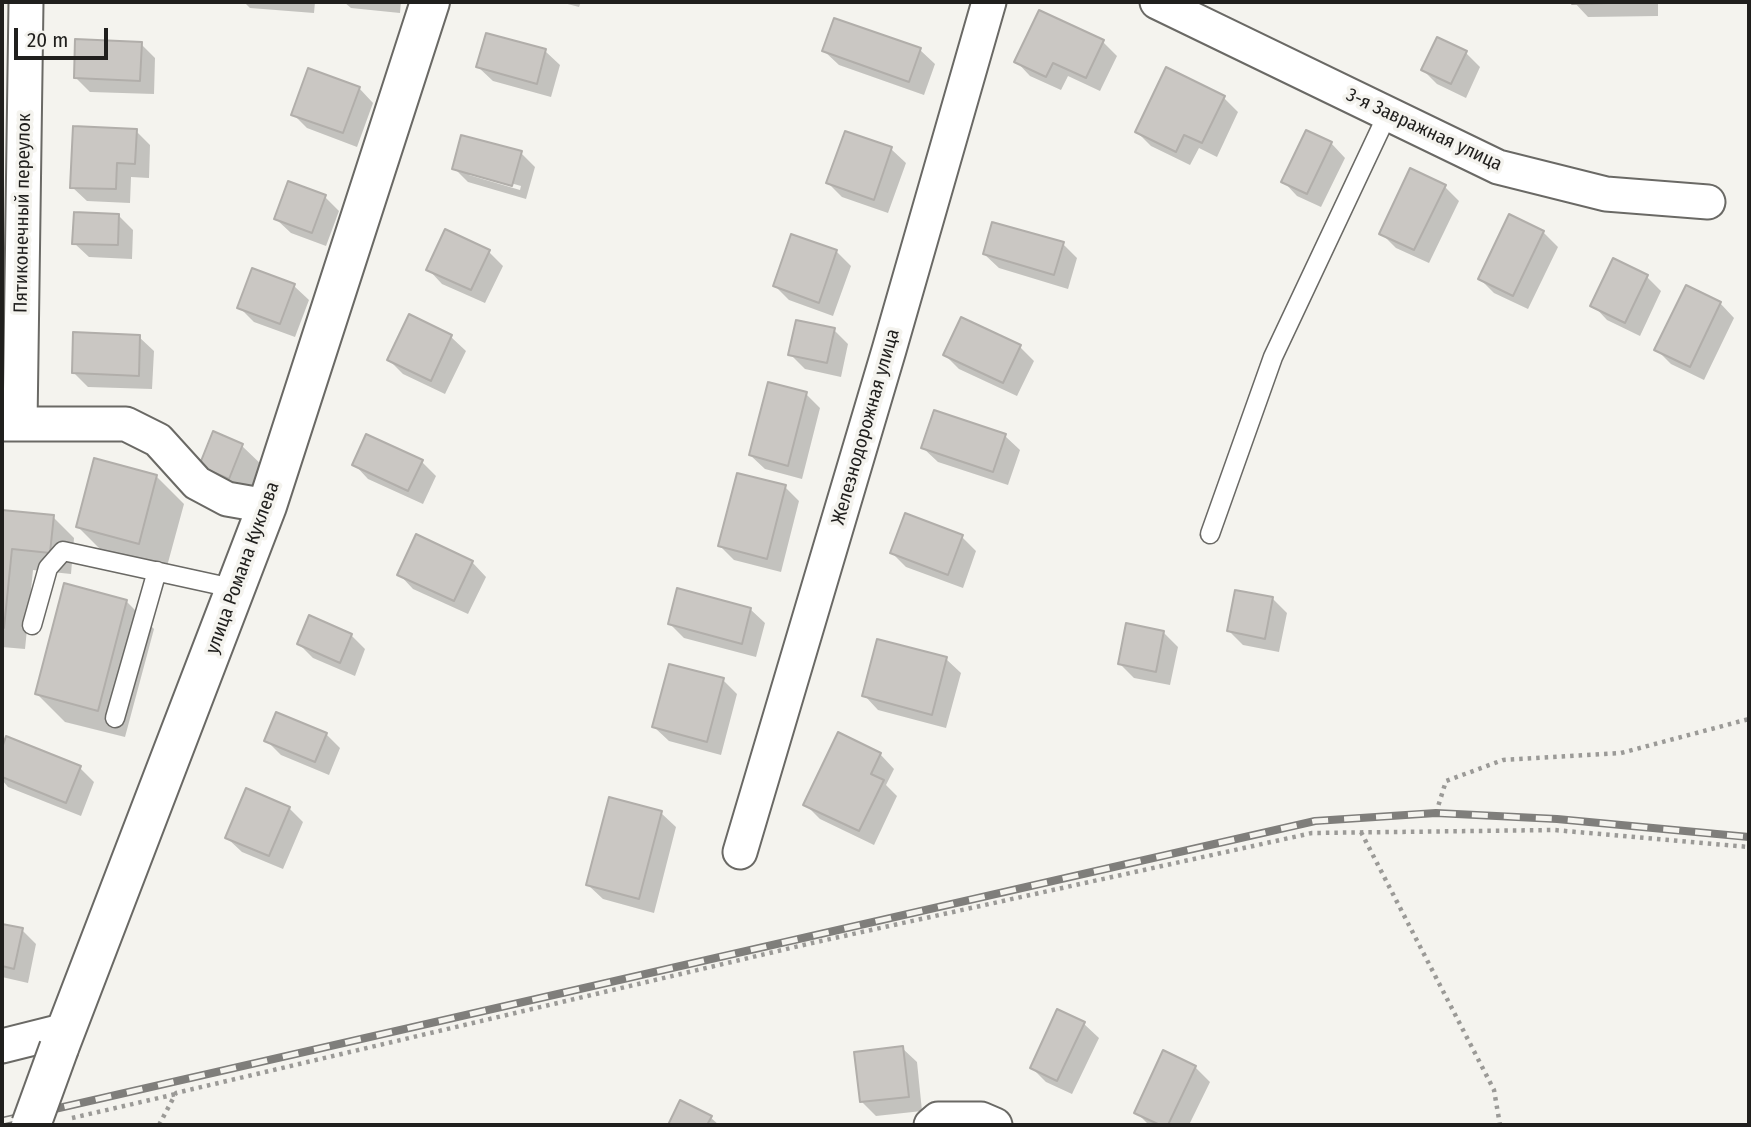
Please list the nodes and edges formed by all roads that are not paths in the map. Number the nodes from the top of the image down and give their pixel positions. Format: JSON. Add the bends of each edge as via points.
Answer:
{"nodes":[{"id":1,"x":26,"y":2,"type":"edge"},
{"id":2,"x":430,"y":2,"type":"edge"},
{"id":3,"x":989,"y":2,"type":"edge"},
{"id":4,"x":1157,"y":2,"type":"edge"},
{"id":5,"x":14,"y":52,"type":"edge"},
{"id":6,"x":1388,"y":113,"type":"junction"},
{"id":7,"x":1708,"y":202,"type":"dead end"},
{"id":8,"x":11,"y":424,"type":"edge"},
{"id":9,"x":267,"y":506,"type":"junction"},
{"id":10,"x":1210,"y":534,"type":"dead end"},
{"id":11,"x":157,"y":571,"type":"junction"},
{"id":12,"x":237,"y":589,"type":"junction"},
{"id":13,"x":32,"y":625,"type":"dead end"},
{"id":14,"x":115,"y":718,"type":"dead end"},
{"id":15,"x":740,"y":852,"type":"dead end"},
{"id":16,"x":62,"y":1039,"type":"junction"},
{"id":17,"x":2,"y":1046,"type":"edge"},
{"id":18,"x":47,"y":1122,"type":"edge"},
{"id":19,"x":931,"y":1125,"type":"edge"},
{"id":20,"x":995,"y":1125,"type":"edge"}],
"edges":[{"from":1,"to":5,"type":"street","name":"Пятиконечный переулок"},
{"from":2,"to":9,"type":"street","name":"улица Романа Куклева"},
{"from":3,"to":15,"type":"street","name":"Железнодорожная улица"},
{"from":4,"to":6,"type":"street","name":"3-я Завражная улица"},
{"from":5,"to":8,"type":"street","name":"Пятиконечный переулок"},
{"from":6,"to":7,"type":"street","name":"3-я Завражная улица","via":[[1498,167],[1606,194]]},
{"from":6,"to":10,"type":"lane","via":[[1273,357]]},
{"from":8,"to":9,"type":"street","via":[[126,424],[158,440],[197,483],[227,499]]},
{"from":9,"to":12,"type":"street","name":"улица Романа Куклева"},
{"from":11,"to":12,"type":"lane"},
{"from":11,"to":13,"type":"lane","via":[[63,551],[48,568]]},
{"from":11,"to":14,"type":"lane"},
{"from":12,"to":16,"type":"street","name":"улица Романа Куклева"},
{"from":16,"to":17,"type":"street"},
{"from":16,"to":18,"type":"street","name":"улица Романа Куклева","bridge":true},
{"from":19,"to":20,"type":"street","via":[[938,1119],[981,1119]]}]}
